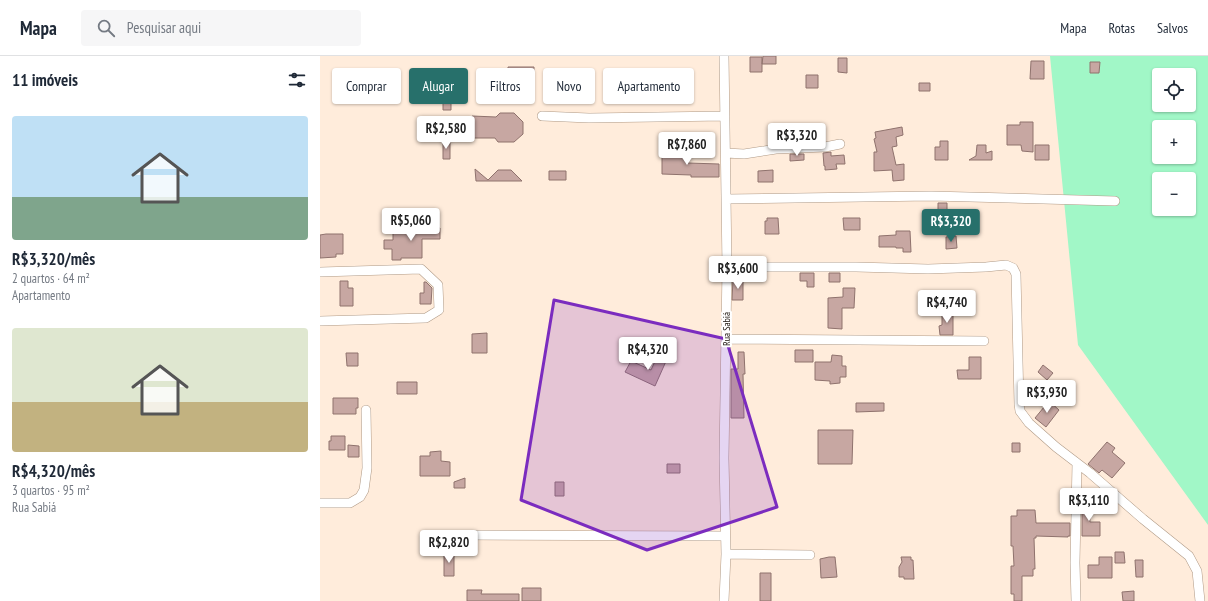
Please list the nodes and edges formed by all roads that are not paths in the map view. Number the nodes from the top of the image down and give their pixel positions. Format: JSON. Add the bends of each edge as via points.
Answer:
{"nodes":[{"id":1,"x":724,"y":56,"type":"edge"},
{"id":2,"x":542,"y":116,"type":"dead end"},
{"id":3,"x":725,"y":116,"type":"junction"},
{"id":4,"x":840,"y":144,"type":"dead end"},
{"id":5,"x":726,"y":153,"type":"junction"},
{"id":6,"x":726,"y":198,"type":"junction"},
{"id":7,"x":1115,"y":200,"type":"dead end"},
{"id":8,"x":727,"y":267,"type":"junction"},
{"id":9,"x":320,"y":272,"type":"edge"},
{"id":10,"x":320,"y":321,"type":"edge"},
{"id":11,"x":726,"y":339,"type":"junction"},
{"id":12,"x":984,"y":342,"type":"dead end"},
{"id":13,"x":366,"y":410,"type":"dead end"},
{"id":14,"x":1077,"y":463,"type":"junction"},
{"id":15,"x":320,"y":503,"type":"edge"},
{"id":16,"x":460,"y":535,"type":"dead end"},
{"id":17,"x":725,"y":536,"type":"junction"},
{"id":18,"x":726,"y":554,"type":"junction"},
{"id":19,"x":810,"y":555,"type":"dead end"},
{"id":20,"x":724,"y":601,"type":"edge"},
{"id":21,"x":1076,"y":601,"type":"edge"},
{"id":22,"x":1200,"y":601,"type":"edge"}],
"edges":[{"from":1,"to":3,"type":"street","name":"Rua Sabiá"},
{"from":2,"to":3,"type":"street"},
{"from":3,"to":5,"type":"street","name":"Rua Sabiá"},
{"from":4,"to":5,"type":"street","via":[[744,154]]},
{"from":5,"to":6,"type":"street","name":"Rua Sabiá"},
{"from":6,"to":7,"type":"street","via":[[931,196]]},
{"from":6,"to":8,"type":"street","name":"Rua Sabiá"},
{"from":8,"to":11,"type":"street","name":"Rua Sabiá"},
{"from":8,"to":14,"type":"street","via":[[928,269],[1006,265],[1013,268],[1016,274],[1020,411],[1028,423]]},
{"from":9,"to":10,"type":"street","via":[[421,269],[438,286],[439,310],[426,318]]},
{"from":11,"to":12,"type":"street"},
{"from":11,"to":17,"type":"street","name":"Rua Sabiá"},
{"from":13,"to":15,"type":"street","via":[[367,468],[364,490],[360,497],[350,502]]},
{"from":14,"to":21,"type":"street"},
{"from":14,"to":22,"type":"street","via":[[1189,556],[1197,571]]},
{"from":16,"to":17,"type":"street"},
{"from":17,"to":18,"type":"street","name":"Rua Sabiá"},
{"from":18,"to":19,"type":"street"},
{"from":18,"to":20,"type":"street","name":"Rua Sabiá"}]}
